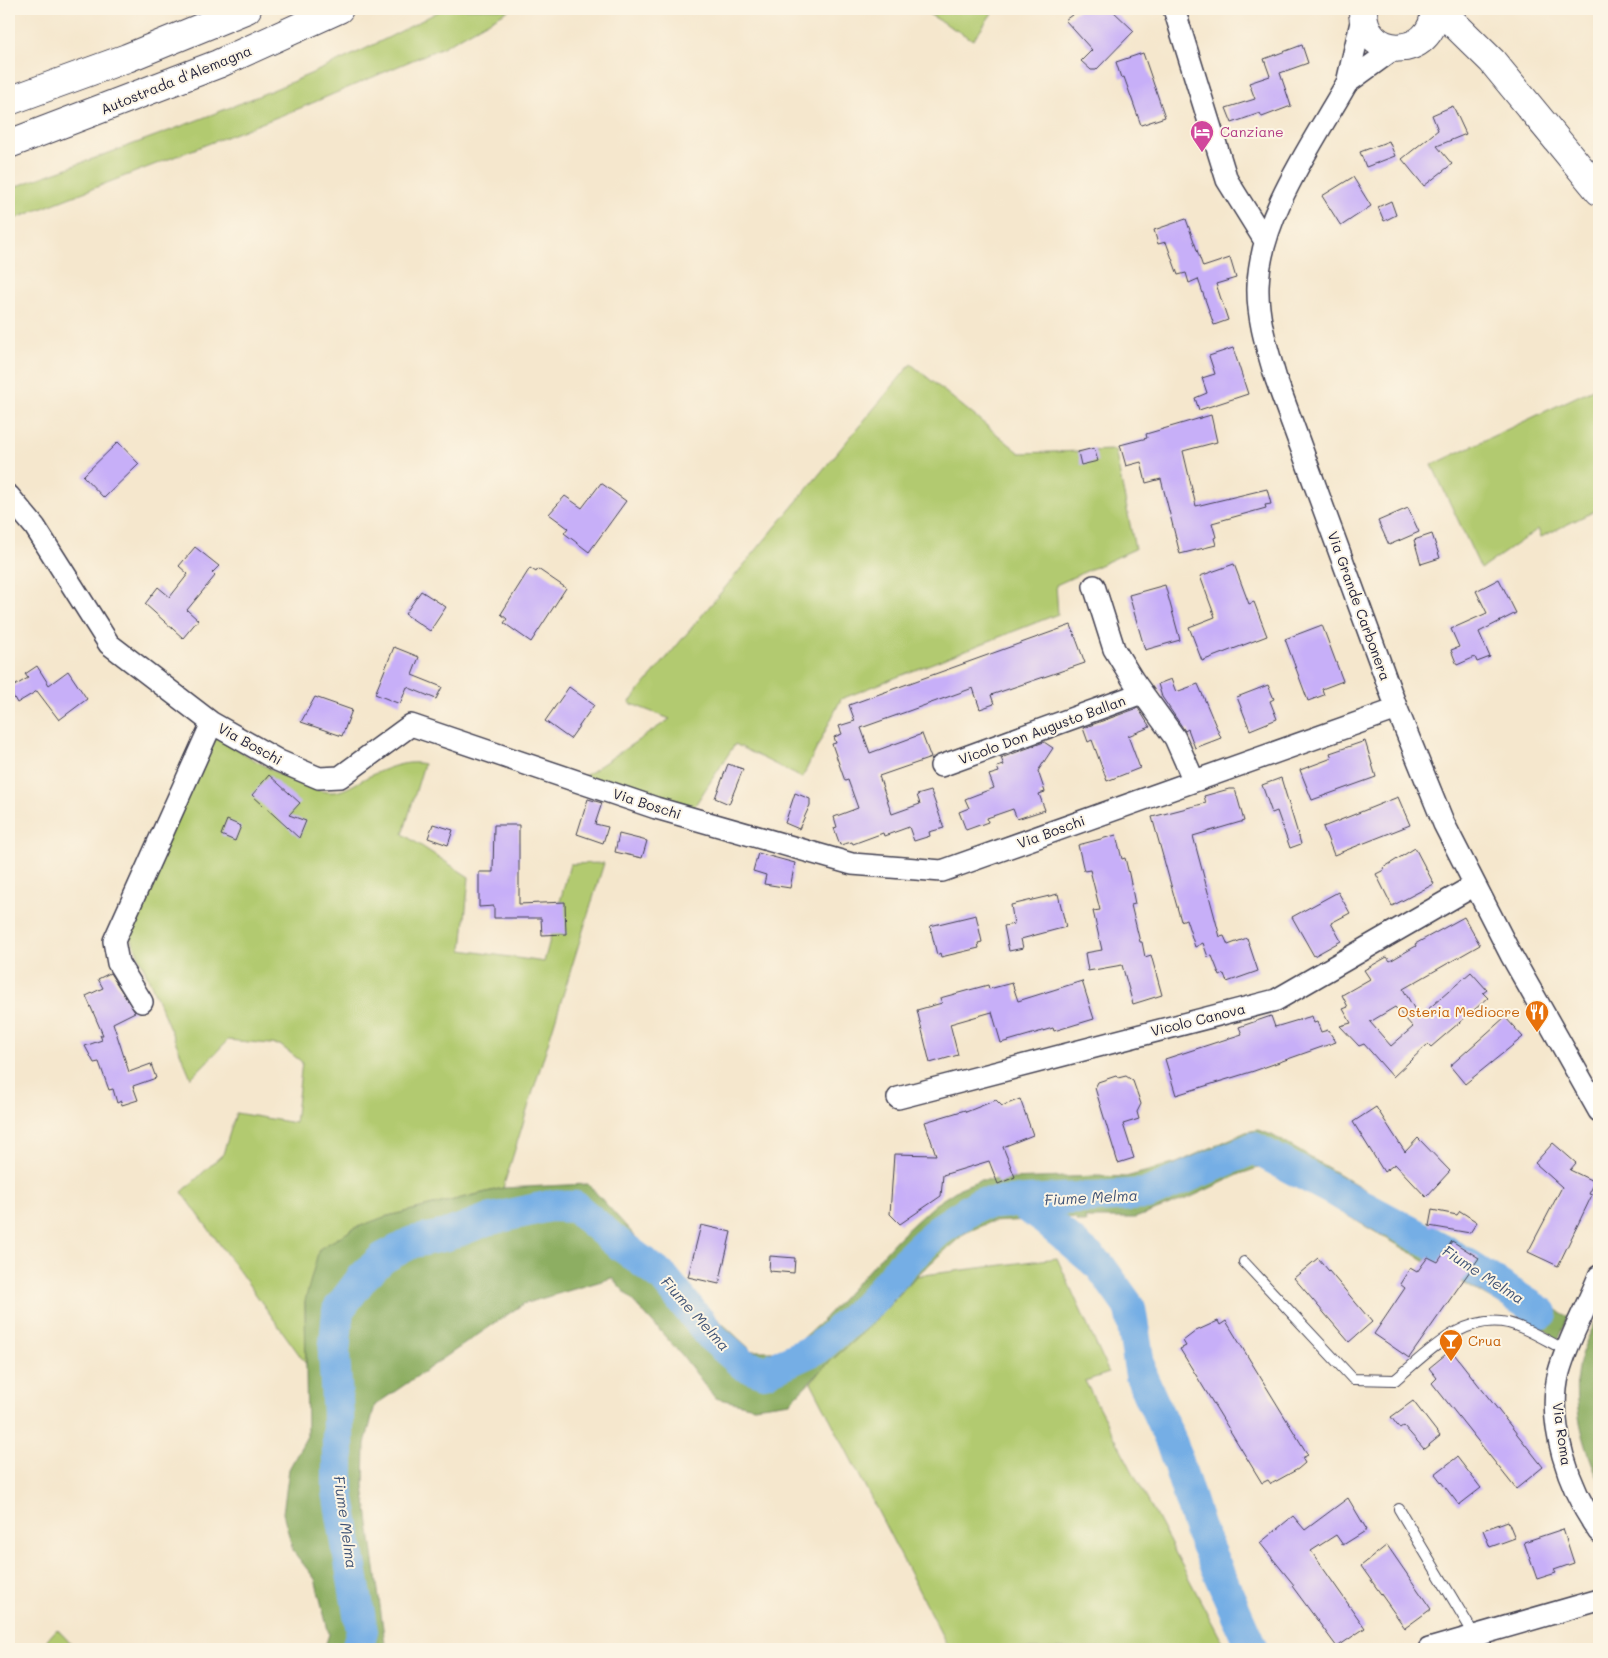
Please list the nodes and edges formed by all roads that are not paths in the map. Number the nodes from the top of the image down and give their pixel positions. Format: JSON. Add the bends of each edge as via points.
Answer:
{"nodes":[{"id":1,"x":247,"y":9,"type":"edge"},
{"id":2,"x":339,"y":9,"type":"edge"},
{"id":3,"x":1174,"y":9,"type":"edge"},
{"id":4,"x":1435,"y":9,"type":"edge"},
{"id":5,"x":1439,"y":9,"type":"edge"},
{"id":6,"x":1362,"y":13,"type":"edge"},
{"id":7,"x":1405,"y":46,"type":"junction"},
{"id":8,"x":1492,"y":61,"type":"junction"},
{"id":9,"x":1347,"y":83,"type":"junction"},
{"id":10,"x":9,"y":101,"type":"edge"},
{"id":11,"x":9,"y":144,"type":"edge"},
{"id":12,"x":1599,"y":191,"type":"edge"},
{"id":13,"x":1265,"y":241,"type":"junction"},
{"id":14,"x":9,"y":496,"type":"edge"},
{"id":15,"x":1094,"y":586,"type":"dead end"},
{"id":16,"x":1142,"y":693,"type":"junction"},
{"id":17,"x":1397,"y":709,"type":"junction"},
{"id":18,"x":212,"y":723,"type":"junction"},
{"id":19,"x":941,"y":766,"type":"dead end"},
{"id":20,"x":1194,"y":781,"type":"junction"},
{"id":21,"x":1475,"y":885,"type":"junction"},
{"id":22,"x":142,"y":1002,"type":"dead end"},
{"id":23,"x":898,"y":1098,"type":"dead end"},
{"id":24,"x":1599,"y":1111,"type":"edge"},
{"id":25,"x":1244,"y":1262,"type":"dead end"},
{"id":26,"x":1599,"y":1276,"type":"edge"},
{"id":27,"x":1567,"y":1351,"type":"junction"},
{"id":28,"x":1399,"y":1509,"type":"dead end"},
{"id":29,"x":1599,"y":1532,"type":"edge"},
{"id":30,"x":1599,"y":1600,"type":"edge"},
{"id":31,"x":1476,"y":1636,"type":"junction"},
{"id":32,"x":1429,"y":1649,"type":"edge"}],
"edges":[{"from":1,"to":10,"type":"main road","via":[[128,58]]},
{"from":2,"to":11,"type":"main road","name":"Autostrada d'Alemagna","via":[[218,64]]},
{"from":3,"to":13,"type":"street","via":[[1227,180]]},
{"from":4,"to":7,"type":"main road","via":[[1428,34]]},
{"from":5,"to":8,"type":"main road"},
{"from":6,"to":7,"type":"main road","via":[[1369,36],[1380,43]]},
{"from":6,"to":9,"type":"street","name":"Via Grande Carbonera"},
{"from":7,"to":8,"type":"main road","via":[[1455,42]]},
{"from":7,"to":9,"type":"street","name":"Via Grande Carbonera"},
{"from":8,"to":12,"type":"main road"},
{"from":9,"to":13,"type":"street","name":"Via Grande Carbonera","via":[[1289,186]]},
{"from":13,"to":17,"type":"street","name":"Via Grande Carbonera","via":[[1258,286],[1261,326],[1276,379]]},
{"from":14,"to":18,"type":"street","name":"Via Boschi","via":[[35,527],[109,644]]},
{"from":15,"to":16,"type":"street","name":"Vicolo Don Augusto Ballan","via":[[1114,649]]},
{"from":16,"to":19,"type":"street","name":"Vicolo Don Augusto Ballan"},
{"from":16,"to":20,"type":"street","name":"Vicolo Don Augusto Ballan","via":[[1175,738]]},
{"from":17,"to":20,"type":"street","name":"Via Boschi"},
{"from":17,"to":21,"type":"street","name":"Via Grande Carbonera","via":[[1444,824]]},
{"from":18,"to":20,"type":"street","name":"Via Boschi","via":[[279,761],[318,778],[340,777],[411,725],[656,808],[852,864],[942,871]]},
{"from":18,"to":22,"type":"street","via":[[114,941],[118,963]]},
{"from":21,"to":23,"type":"street","name":"Vicolo Canova","via":[[1276,1000]]},
{"from":21,"to":24,"type":"street","name":"Via Grande Carbonera"},
{"from":25,"to":27,"type":"lane","via":[[1353,1378],[1395,1380],[1449,1336],[1478,1322],[1507,1323]]},
{"from":26,"to":27,"type":"street","name":"Via Roma"},
{"from":27,"to":29,"type":"street","name":"Via Roma","via":[[1559,1372],[1556,1401],[1563,1454],[1572,1484]]},
{"from":28,"to":31,"type":"lane"},
{"from":30,"to":31,"type":"street"},
{"from":31,"to":32,"type":"street"}]}
